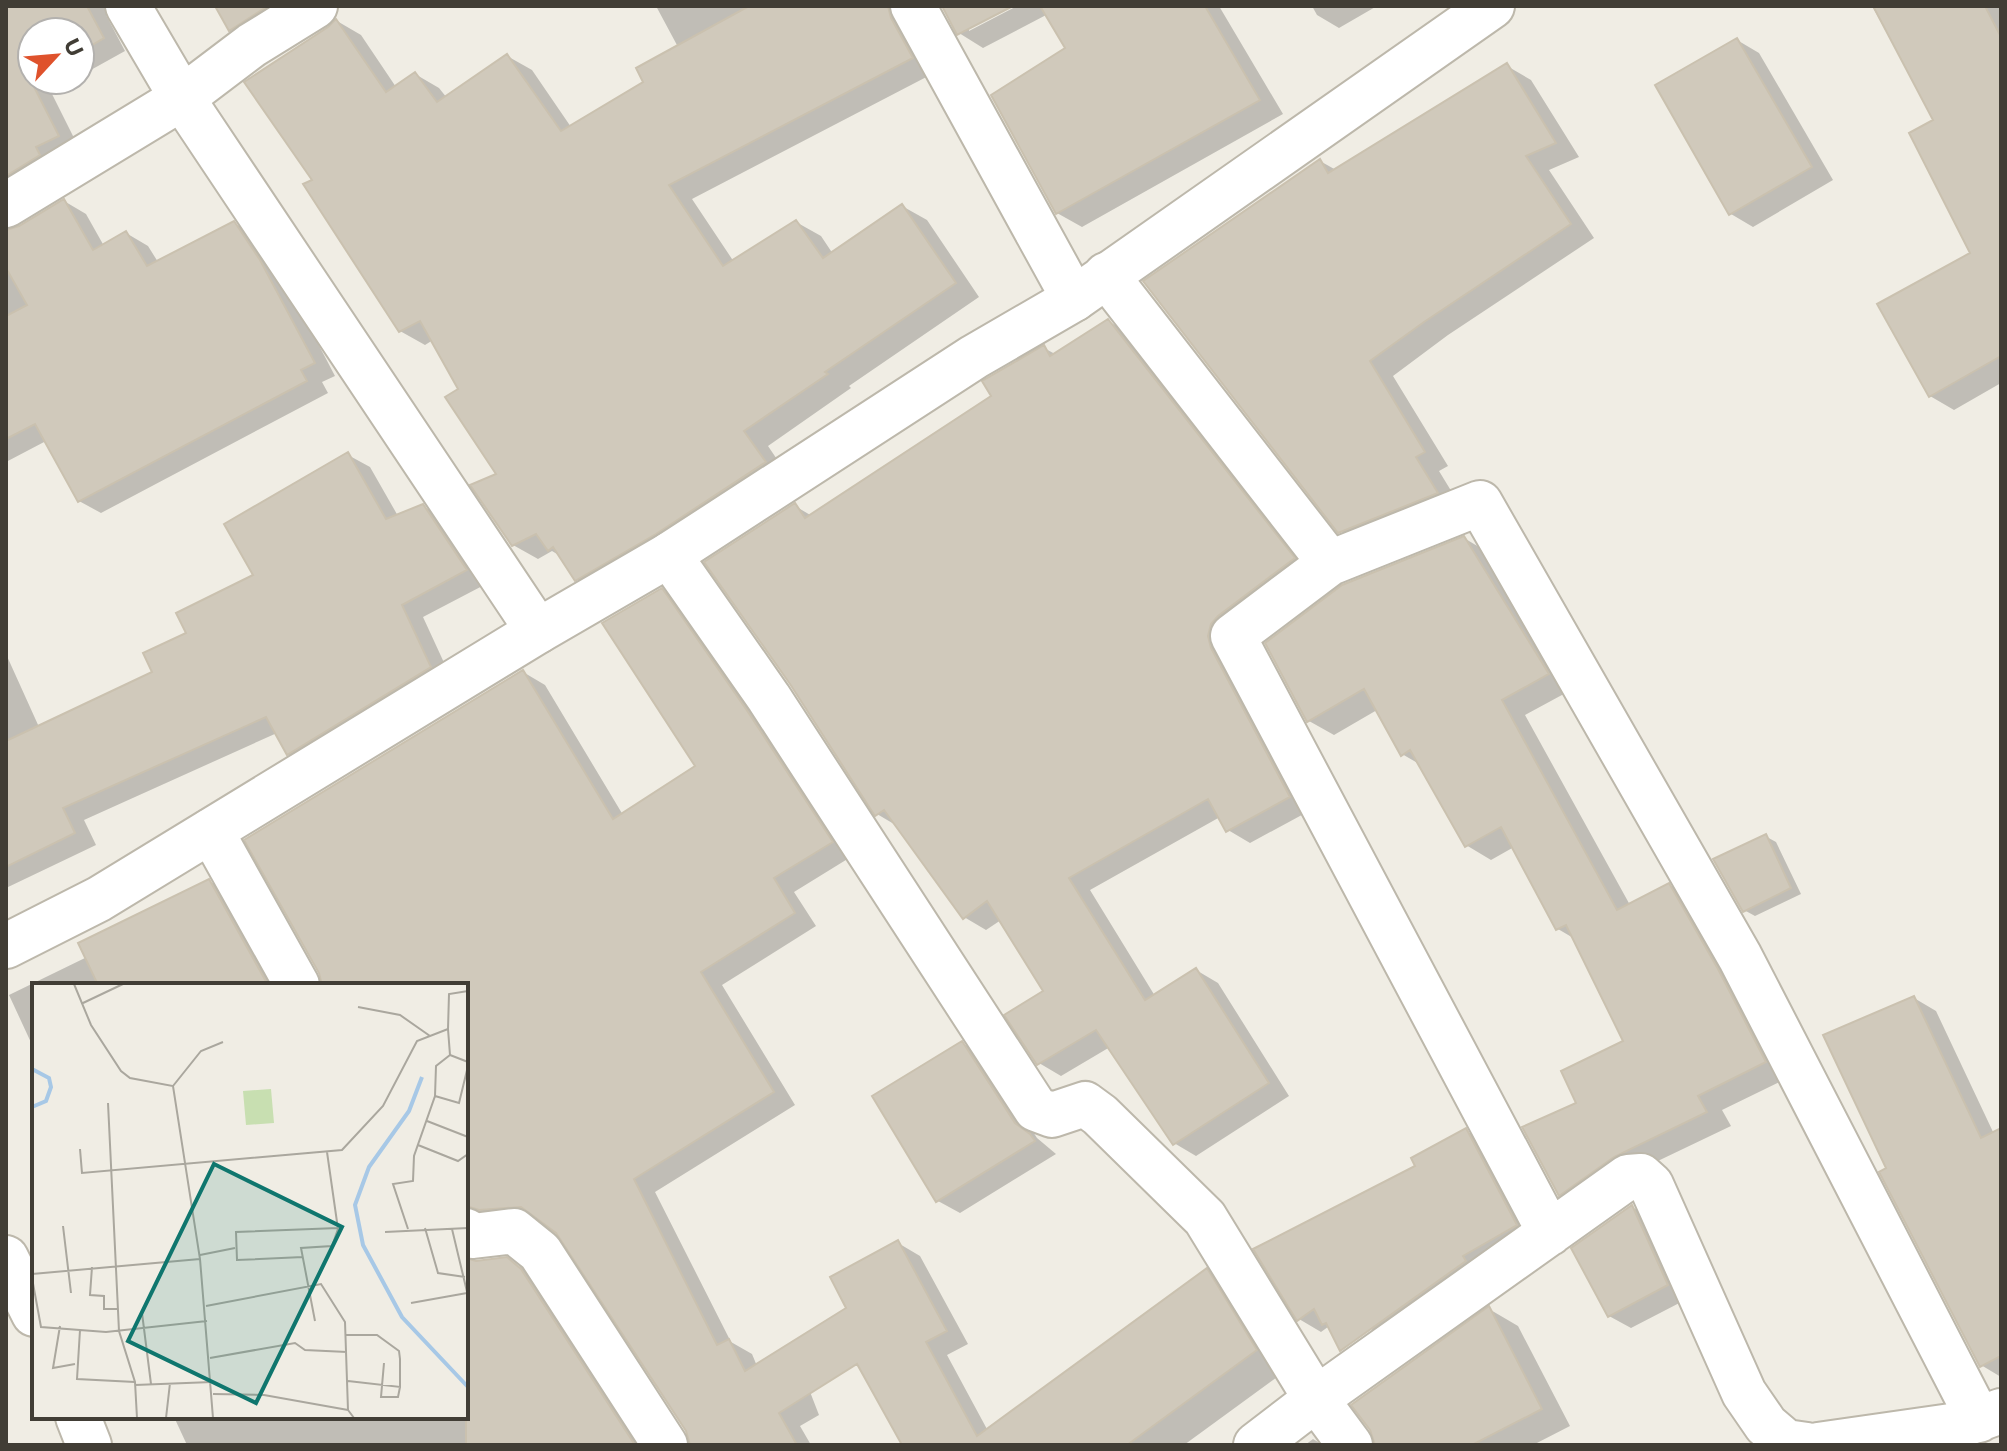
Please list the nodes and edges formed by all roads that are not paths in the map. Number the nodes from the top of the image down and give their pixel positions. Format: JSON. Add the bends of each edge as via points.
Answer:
{"nodes":[{"id":1,"x":128,"y":6,"type":"edge"},
{"id":2,"x":315,"y":6,"type":"edge"},
{"id":3,"x":913,"y":6,"type":"edge"},
{"id":4,"x":1492,"y":6,"type":"edge"},
{"id":5,"x":182,"y":98,"type":"junction"},
{"id":6,"x":6,"y":205,"type":"edge"},
{"id":7,"x":1090,"y":287,"type":"junction"},
{"id":8,"x":669,"y":555,"type":"junction"},
{"id":9,"x":1330,"y":563,"type":"junction"},
{"id":10,"x":538,"y":631,"type":"junction"},
{"id":11,"x":211,"y":831,"type":"junction"},
{"id":12,"x":6,"y":946,"type":"edge"},
{"id":13,"x":296,"y":983,"type":"edge"},
{"id":14,"x":468,"y":1232,"type":"edge"},
{"id":15,"x":1550,"y":1233,"type":"junction"},
{"id":16,"x":6,"y":1258,"type":"edge"},
{"id":17,"x":32,"y":1310,"type":"edge"},
{"id":18,"x":1316,"y":1399,"type":"junction"},
{"id":19,"x":1990,"y":1415,"type":"edge"},
{"id":20,"x":79,"y":1419,"type":"edge"},
{"id":21,"x":89,"y":1445,"type":"edge"},
{"id":22,"x":665,"y":1445,"type":"edge"},
{"id":23,"x":1256,"y":1445,"type":"edge"},
{"id":24,"x":1350,"y":1445,"type":"edge"},
{"id":25,"x":1807,"y":1445,"type":"edge"},
{"id":26,"x":1818,"y":1445,"type":"edge"}],
"edges":[{"from":1,"to":5,"type":"street"},
{"from":2,"to":5,"type":"street"},
{"from":3,"to":7,"type":"street"},
{"from":4,"to":7,"type":"street"},
{"from":5,"to":6,"type":"street"},
{"from":5,"to":10,"type":"street"},
{"from":7,"to":8,"type":"street"},
{"from":7,"to":9,"type":"street"},
{"from":8,"to":10,"type":"street"},
{"from":8,"to":18,"type":"street","via":[[811,761],[1036,1109],[1052,1115],[1085,1104],[1205,1218]]},
{"from":9,"to":15,"type":"street","via":[[1233,636]]},
{"from":9,"to":19,"type":"street","via":[[1480,503],[1740,957]]},
{"from":10,"to":11,"type":"street"},
{"from":11,"to":12,"type":"street","via":[[99,899]]},
{"from":11,"to":13,"type":"street"},
{"from":14,"to":22,"type":"street","via":[[514,1231],[540,1252]]},
{"from":15,"to":18,"type":"street"},
{"from":15,"to":25,"type":"street","via":[[1628,1177],[1641,1176],[1651,1185],[1744,1393],[1766,1425],[1786,1442]]},
{"from":16,"to":17,"type":"street"},
{"from":18,"to":23,"type":"street"},
{"from":18,"to":24,"type":"street"},
{"from":19,"to":26,"type":"street","via":[[1965,1424]]},
{"from":20,"to":21,"type":"street"}]}
